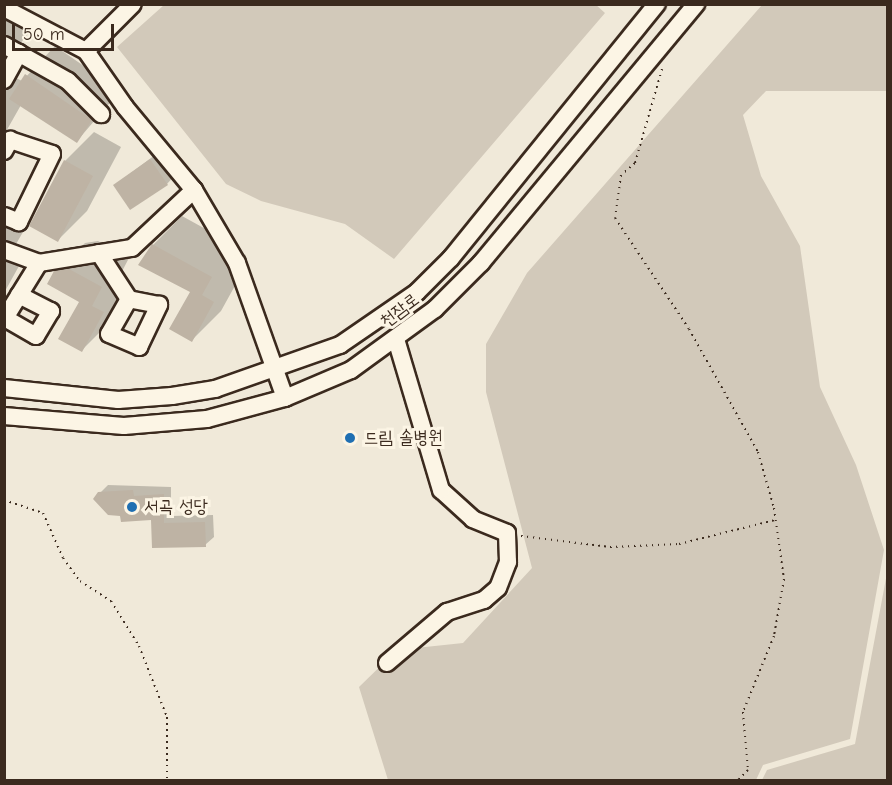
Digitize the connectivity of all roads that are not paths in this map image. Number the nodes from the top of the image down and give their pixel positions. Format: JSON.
{"nodes":[{"id":1,"x":133,"y":4,"type":"edge"},
{"id":2,"x":657,"y":4,"type":"edge"},
{"id":3,"x":696,"y":4,"type":"edge"},
{"id":4,"x":4,"y":8,"type":"edge"},
{"id":5,"x":12,"y":49,"type":"edge"},
{"id":6,"x":86,"y":51,"type":"junction"},
{"id":7,"x":4,"y":80,"type":"edge"},
{"id":8,"x":101,"y":114,"type":"dead end"},
{"id":9,"x":4,"y":152,"type":"edge"},
{"id":10,"x":194,"y":190,"type":"junction"},
{"id":11,"x":4,"y":216,"type":"edge"},
{"id":12,"x":4,"y":250,"type":"edge"},
{"id":13,"x":99,"y":253,"type":"junction"},
{"id":14,"x":39,"y":262,"type":"junction"},
{"id":15,"x":19,"y":295,"type":"dead end"},
{"id":16,"x":129,"y":299,"type":"dead end"},
{"id":17,"x":396,"y":339,"type":"junction"},
{"id":18,"x":277,"y":369,"type":"junction"},
{"id":19,"x":4,"y":388,"type":"edge"},
{"id":20,"x":285,"y":398,"type":"junction"},
{"id":21,"x":4,"y":416,"type":"edge"},
{"id":22,"x":387,"y":663,"type":"dead end"}],
"edges":[{"from":1,"to":6,"type":"street"},
{"from":2,"to":18,"type":"street","name":"천잠로"},
{"from":3,"to":17,"type":"street","name":"천잠로"},
{"from":4,"to":6,"type":"street"},
{"from":5,"to":7,"type":"street"},
{"from":5,"to":8,"type":"street"},
{"from":6,"to":10,"type":"street"},
{"from":9,"to":11,"type":"street"},
{"from":10,"to":13,"type":"street"},
{"from":10,"to":18,"type":"street"},
{"from":12,"to":14,"type":"street"},
{"from":13,"to":14,"type":"street"},
{"from":13,"to":16,"type":"street"},
{"from":14,"to":15,"type":"street"},
{"from":17,"to":20,"type":"street","name":"천잠로"},
{"from":17,"to":22,"type":"street"},
{"from":18,"to":19,"type":"street","name":"천잠로"},
{"from":18,"to":20,"type":"street"},
{"from":20,"to":21,"type":"street","name":"천잠로"}]}
